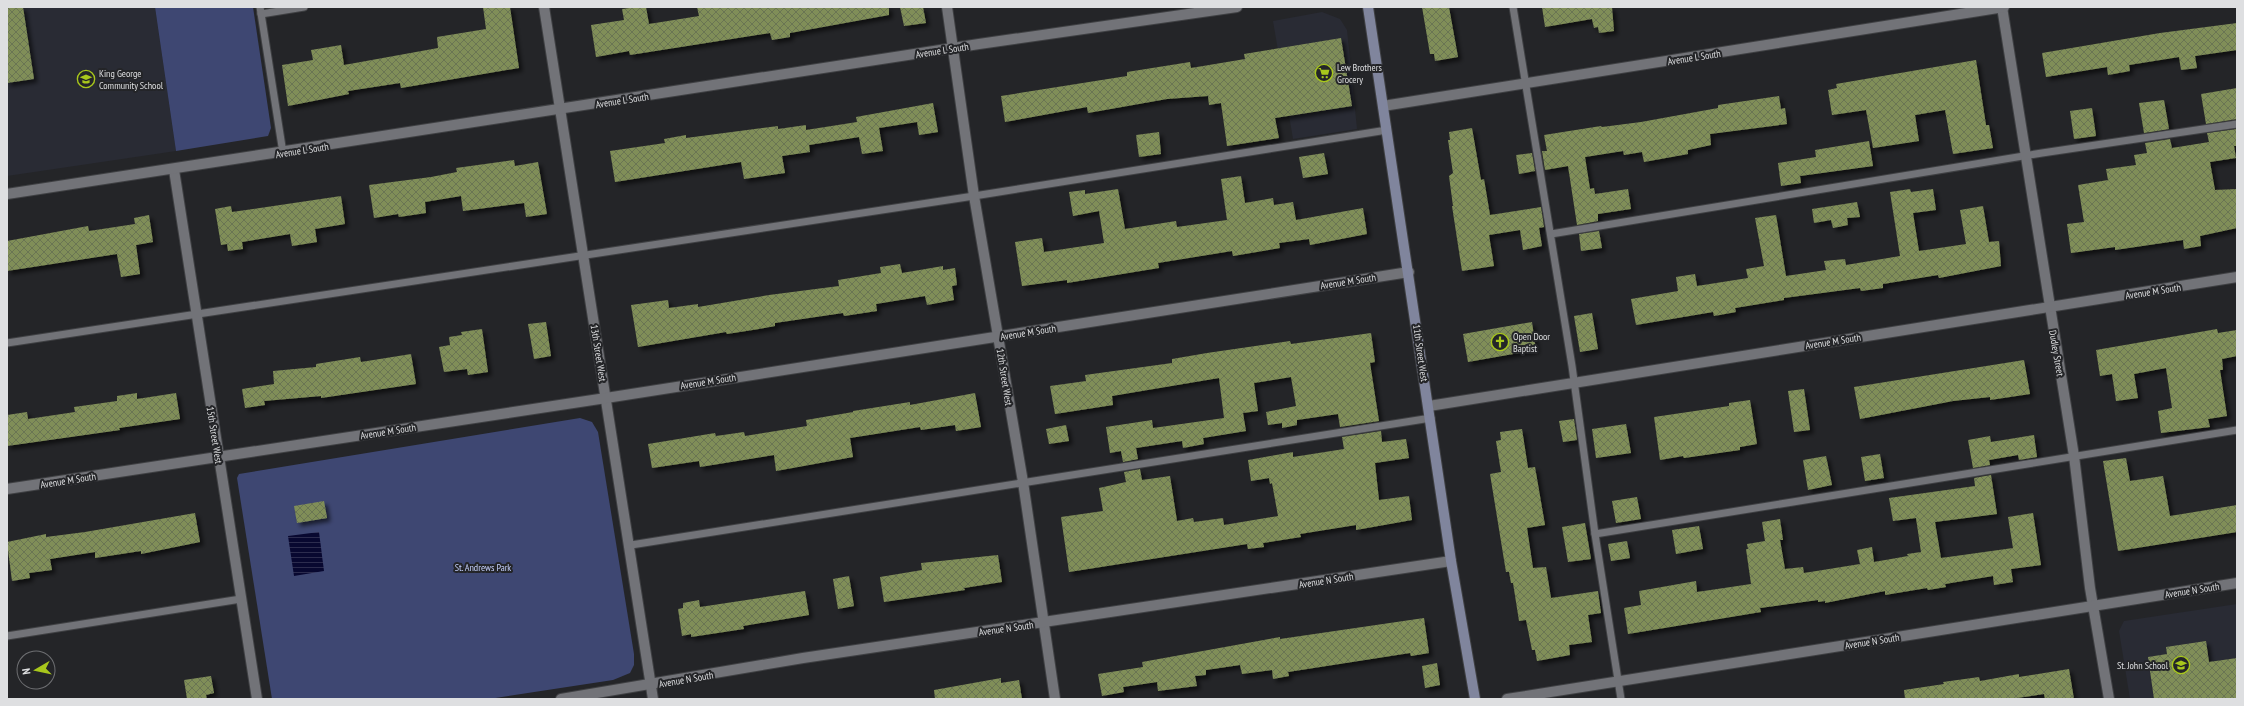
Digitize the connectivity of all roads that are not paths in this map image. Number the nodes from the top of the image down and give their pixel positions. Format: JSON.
{"nodes":[{"id":1,"x":304,"y":7,"type":"edge"},
{"id":2,"x":544,"y":7,"type":"edge"},
{"id":3,"x":947,"y":7,"type":"edge"},
{"id":4,"x":1237,"y":7,"type":"edge"},
{"id":5,"x":1368,"y":7,"type":"edge"},
{"id":6,"x":1513,"y":7,"type":"edge"},
{"id":7,"x":2003,"y":7,"type":"edge"},
{"id":8,"x":261,"y":10,"type":"edge"},
{"id":9,"x":953,"y":48,"type":"junction"},
{"id":10,"x":1525,"y":84,"type":"junction"},
{"id":11,"x":1384,"y":106,"type":"junction"},
{"id":12,"x":561,"y":109,"type":"junction"},
{"id":13,"x":2237,"y":124,"type":"edge"},
{"id":14,"x":1388,"y":130,"type":"junction"},
{"id":15,"x":284,"y":153,"type":"junction"},
{"id":16,"x":2026,"y":156,"type":"junction"},
{"id":17,"x":174,"y":170,"type":"junction"},
{"id":18,"x":7,"y":194,"type":"edge"},
{"id":19,"x":974,"y":196,"type":"junction"},
{"id":20,"x":1551,"y":234,"type":"junction"},
{"id":21,"x":584,"y":254,"type":"junction"},
{"id":22,"x":1409,"y":272,"type":"junction"},
{"id":23,"x":2237,"y":278,"type":"edge"},
{"id":24,"x":2049,"y":307,"type":"junction"},
{"id":25,"x":196,"y":313,"type":"junction"},
{"id":26,"x":999,"y":337,"type":"junction"},
{"id":27,"x":7,"y":343,"type":"edge"},
{"id":28,"x":1575,"y":382,"type":"junction"},
{"id":29,"x":606,"y":398,"type":"junction"},
{"id":30,"x":1429,"y":406,"type":"junction"},
{"id":31,"x":1431,"y":418,"type":"junction"},
{"id":32,"x":2237,"y":430,"type":"edge"},
{"id":33,"x":2074,"y":456,"type":"junction"},
{"id":34,"x":218,"y":457,"type":"junction"},
{"id":35,"x":1023,"y":482,"type":"junction"},
{"id":36,"x":7,"y":489,"type":"edge"},
{"id":37,"x":1595,"y":534,"type":"junction"},
{"id":38,"x":631,"y":545,"type":"junction"},
{"id":39,"x":1452,"y":561,"type":"junction"},
{"id":40,"x":2237,"y":583,"type":"edge"},
{"id":41,"x":241,"y":599,"type":"junction"},
{"id":42,"x":2093,"y":606,"type":"junction"},
{"id":43,"x":1044,"y":623,"type":"junction"},
{"id":44,"x":7,"y":636,"type":"edge"},
{"id":45,"x":1618,"y":682,"type":"junction"},
{"id":46,"x":651,"y":685,"type":"junction"},
{"id":47,"x":257,"y":699,"type":"edge"},
{"id":48,"x":561,"y":699,"type":"edge"},
{"id":49,"x":653,"y":699,"type":"edge"},
{"id":50,"x":1056,"y":699,"type":"edge"},
{"id":51,"x":1475,"y":699,"type":"edge"},
{"id":52,"x":1507,"y":699,"type":"edge"},
{"id":53,"x":1621,"y":699,"type":"edge"},
{"id":54,"x":2109,"y":699,"type":"edge"}],
"edges":[{"from":1,"to":8,"type":"lane"},
{"from":2,"to":12,"type":"street","name":"13th Street West"},
{"from":3,"to":9,"type":"street","name":"12th Street West"},
{"from":4,"to":9,"type":"street","name":"Avenue L South"},
{"from":5,"to":11,"type":"street","name":"11th Street West"},
{"from":6,"to":10,"type":"lane"},
{"from":7,"to":10,"type":"street","name":"Avenue L South"},
{"from":7,"to":16,"type":"street","name":"Dudley Street"},
{"from":8,"to":15,"type":"lane"},
{"from":9,"to":12,"type":"street","name":"Avenue L South"},
{"from":9,"to":19,"type":"street","name":"12th Street West"},
{"from":10,"to":11,"type":"street","name":"Avenue L South"},
{"from":10,"to":20,"type":"lane"},
{"from":11,"to":14,"type":"street","name":"11th Street West"},
{"from":12,"to":15,"type":"street","name":"Avenue L South"},
{"from":12,"to":21,"type":"street","name":"13th Street West"},
{"from":13,"to":16,"type":"lane"},
{"from":14,"to":19,"type":"lane"},
{"from":14,"to":22,"type":"street","name":"11th Street West"},
{"from":15,"to":17,"type":"street","name":"Avenue L South"},
{"from":16,"to":20,"type":"lane"},
{"from":16,"to":24,"type":"street","name":"Dudley Street"},
{"from":17,"to":18,"type":"street","name":"Avenue L South"},
{"from":17,"to":25,"type":"street","name":"15th Street West"},
{"from":19,"to":21,"type":"lane"},
{"from":19,"to":26,"type":"street","name":"12th Street West"},
{"from":20,"to":28,"type":"lane"},
{"from":21,"to":25,"type":"lane"},
{"from":21,"to":29,"type":"street","name":"13th Street West"},
{"from":22,"to":26,"type":"street","name":"Avenue M South"},
{"from":22,"to":30,"type":"street","name":"11th Street West"},
{"from":23,"to":24,"type":"street","name":"Avenue M South"},
{"from":24,"to":28,"type":"street","name":"Avenue M South"},
{"from":24,"to":33,"type":"street","name":"Dudley Street"},
{"from":25,"to":27,"type":"lane"},
{"from":25,"to":34,"type":"street","name":"15th Street West"},
{"from":26,"to":29,"type":"street","name":"Avenue M South"},
{"from":26,"to":35,"type":"street","name":"12th Street West"},
{"from":28,"to":30,"type":"street","name":"Avenue M South"},
{"from":28,"to":37,"type":"lane"},
{"from":29,"to":34,"type":"street","name":"Avenue M South"},
{"from":29,"to":38,"type":"street","name":"13th Street West"},
{"from":30,"to":31,"type":"street","name":"11th Street West"},
{"from":31,"to":35,"type":"lane"},
{"from":31,"to":39,"type":"street","name":"11th Street West"},
{"from":32,"to":33,"type":"lane"},
{"from":33,"to":37,"type":"lane"},
{"from":33,"to":42,"type":"street","name":"Dudley Street"},
{"from":34,"to":36,"type":"street","name":"Avenue M South"},
{"from":34,"to":41,"type":"street","name":"15th Street West"},
{"from":35,"to":38,"type":"lane"},
{"from":35,"to":43,"type":"street","name":"12th Street West"},
{"from":37,"to":45,"type":"lane"},
{"from":38,"to":46,"type":"street","name":"13th Street West"},
{"from":39,"to":43,"type":"street","name":"Avenue N South"},
{"from":39,"to":51,"type":"street","name":"11th Street West"},
{"from":40,"to":42,"type":"street","name":"Avenue N South"},
{"from":41,"to":44,"type":"lane"},
{"from":41,"to":47,"type":"street","name":"15th Street West"},
{"from":42,"to":45,"type":"street","name":"Avenue N South"},
{"from":42,"to":54,"type":"street","name":"Dudley Street"},
{"from":43,"to":46,"type":"street","name":"Avenue N South"},
{"from":43,"to":50,"type":"street","name":"12th Street West"},
{"from":45,"to":52,"type":"street","name":"Avenue N South"},
{"from":45,"to":53,"type":"lane"},
{"from":46,"to":48,"type":"street","name":"Avenue N South"},
{"from":46,"to":49,"type":"street","name":"13th Street West"}]}
